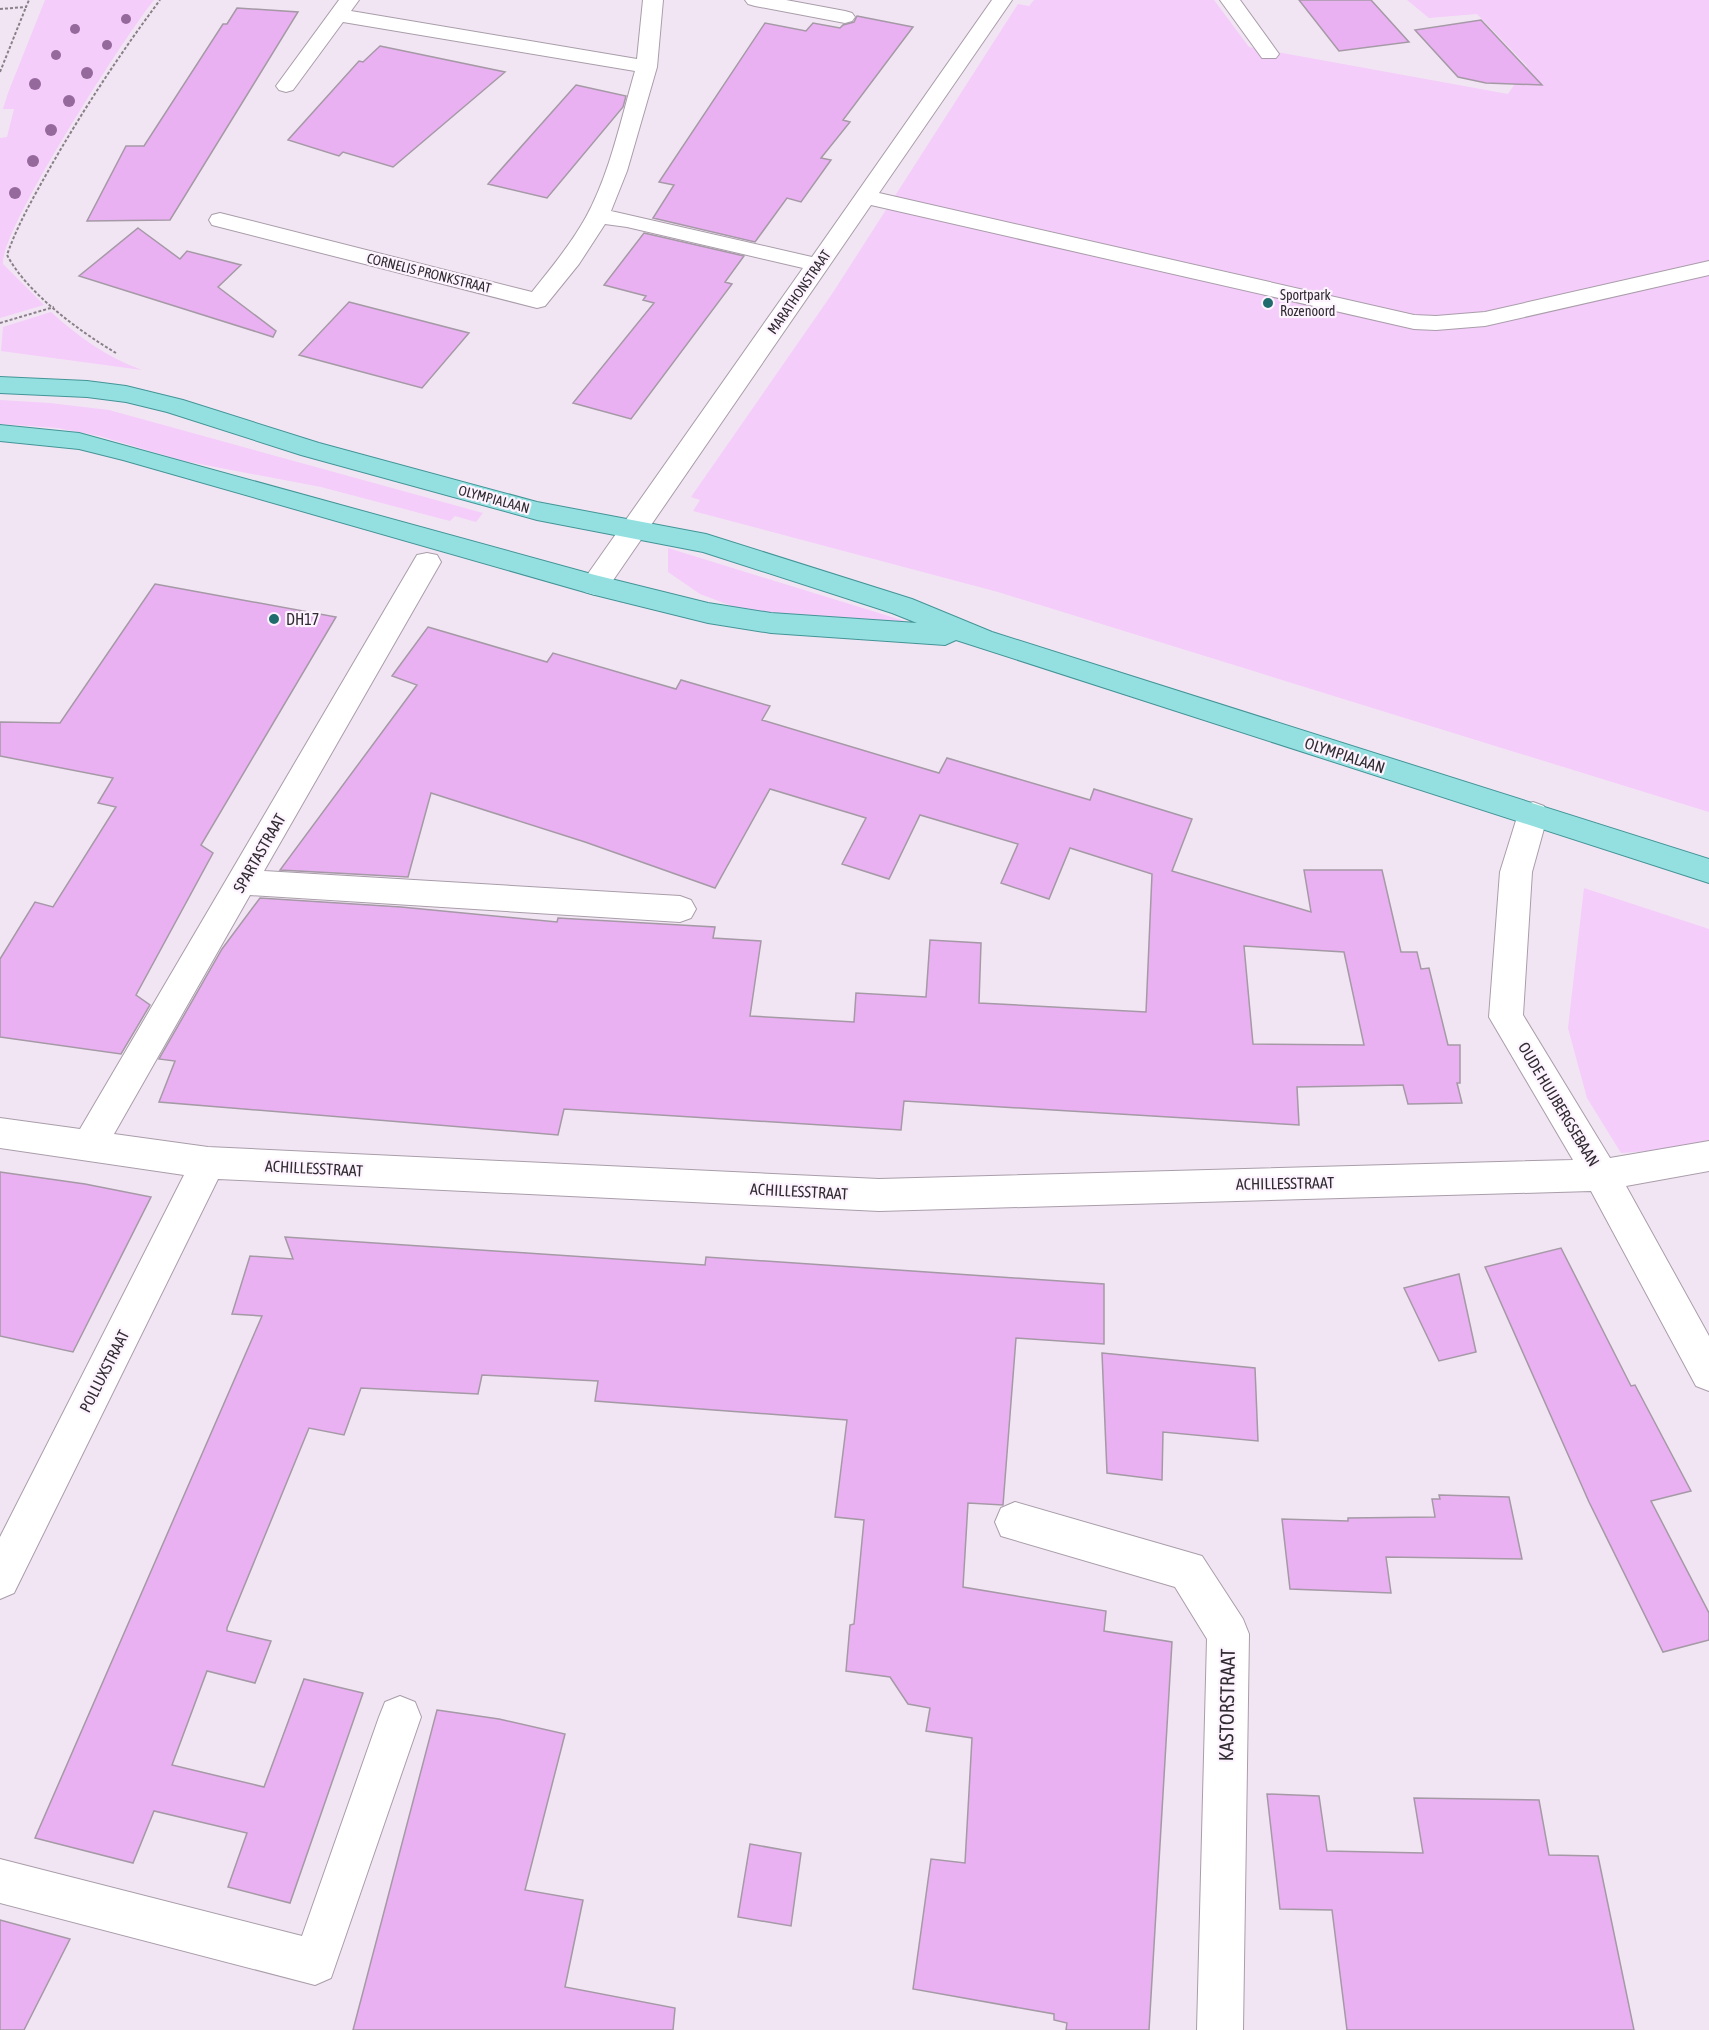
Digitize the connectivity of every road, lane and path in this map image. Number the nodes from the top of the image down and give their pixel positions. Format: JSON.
{"nodes":[{"id":1,"x":29,"y":0,"type":"edge"},
{"id":2,"x":160,"y":0,"type":"edge"},
{"id":3,"x":653,"y":0,"type":"edge"},
{"id":4,"x":755,"y":0,"type":"edge"},
{"id":5,"x":1002,"y":0,"type":"edge"},
{"id":6,"x":1230,"y":0,"type":"edge"},
{"id":7,"x":26,"y":7,"type":"junction"},
{"id":8,"x":344,"y":7,"type":"edge"},
{"id":9,"x":0,"y":9,"type":"edge"},
{"id":10,"x":846,"y":17,"type":"dead end"},
{"id":11,"x":1269,"y":54,"type":"dead end"},
{"id":12,"x":647,"y":67,"type":"junction"},
{"id":13,"x":0,"y":72,"type":"edge"},
{"id":14,"x":286,"y":86,"type":"dead end"},
{"id":15,"x":865,"y":197,"type":"junction"},
{"id":16,"x":598,"y":216,"type":"junction"},
{"id":17,"x":220,"y":220,"type":"dead end"},
{"id":18,"x":818,"y":265,"type":"junction"},
{"id":19,"x":1709,"y":268,"type":"edge"},
{"id":20,"x":54,"y":306,"type":"junction"},
{"id":21,"x":0,"y":323,"type":"edge"},
{"id":22,"x":119,"y":354,"type":"dead end"},
{"id":23,"x":0,"y":385,"type":"edge"},
{"id":24,"x":0,"y":434,"type":"edge"},
{"id":25,"x":634,"y":530,"type":"junction"},
{"id":26,"x":427,"y":561,"type":"dead end"},
{"id":27,"x":595,"y":585,"type":"junction"},
{"id":28,"x":982,"y":639,"type":"junction"},
{"id":29,"x":1533,"y":814,"type":"junction"},
{"id":30,"x":1709,"y":871,"type":"edge"},
{"id":31,"x":242,"y":882,"type":"junction"},
{"id":32,"x":680,"y":909,"type":"dead end"},
{"id":33,"x":0,"y":1133,"type":"edge"},
{"id":34,"x":89,"y":1145,"type":"junction"},
{"id":35,"x":1709,"y":1156,"type":"edge"},
{"id":36,"x":208,"y":1162,"type":"junction"},
{"id":37,"x":1601,"y":1175,"type":"junction"},
{"id":38,"x":1709,"y":1372,"type":"edge"},
{"id":39,"x":1016,"y":1522,"type":"dead end"},
{"id":40,"x":0,"y":1579,"type":"edge"},
{"id":41,"x":400,"y":1717,"type":"dead end"},
{"id":42,"x":0,"y":1881,"type":"edge"},
{"id":43,"x":1220,"y":2030,"type":"edge"}],
"edges":[{"from":1,"to":7,"type":"path"},
{"from":2,"to":20,"type":"path"},
{"from":3,"to":12,"type":"street","name":"CORNELIS PRONKSTRAAT"},
{"from":4,"to":10,"type":"street"},
{"from":5,"to":15,"type":"street","name":"MARATHONSTRAAT"},
{"from":6,"to":11,"type":"street"},
{"from":7,"to":9,"type":"path"},
{"from":7,"to":13,"type":"path"},
{"from":8,"to":12,"type":"street"},
{"from":8,"to":14,"type":"street"},
{"from":12,"to":16,"type":"street","name":"CORNELIS PRONKSTRAAT"},
{"from":15,"to":18,"type":"street","name":"MARATHONSTRAAT"},
{"from":15,"to":19,"type":"street"},
{"from":16,"to":17,"type":"street","name":"CORNELIS PRONKSTRAAT"},
{"from":16,"to":18,"type":"street"},
{"from":18,"to":25,"type":"street","name":"MARATHONSTRAAT"},
{"from":20,"to":21,"type":"path"},
{"from":20,"to":22,"type":"path"},
{"from":23,"to":25,"type":"main road","name":"OLYMPIALAAN"},
{"from":24,"to":27,"type":"main road","name":"OLYMPIALAAN"},
{"from":25,"to":27,"type":"street","name":"MARATHONSTRAAT"},
{"from":25,"to":28,"type":"main road","name":"OLYMPIALAAN"},
{"from":26,"to":31,"type":"street","name":"SPARTASTRAAT"},
{"from":27,"to":28,"type":"main road","name":"OLYMPIALAAN"},
{"from":28,"to":29,"type":"main road","name":"OLYMPIALAAN"},
{"from":29,"to":30,"type":"main road","name":"OLYMPIALAAN"},
{"from":29,"to":37,"type":"street","name":"OUDE HUIJBERGSEBAAN"},
{"from":31,"to":32,"type":"street"},
{"from":31,"to":34,"type":"street","name":"SPARTASTRAAT"},
{"from":33,"to":34,"type":"street","name":"ACHILLESSTRAAT"},
{"from":34,"to":36,"type":"street","name":"ACHILLESSTRAAT"},
{"from":35,"to":37,"type":"street","name":"ACHILLESSTRAAT"},
{"from":36,"to":37,"type":"street","name":"ACHILLESSTRAAT"},
{"from":36,"to":40,"type":"street","name":"POLLUXSTRAAT"},
{"from":37,"to":38,"type":"street","name":"OUDE HUIJBERGSEBAAN"},
{"from":39,"to":43,"type":"street","name":"KASTORSTRAAT"},
{"from":41,"to":42,"type":"street"}]}
